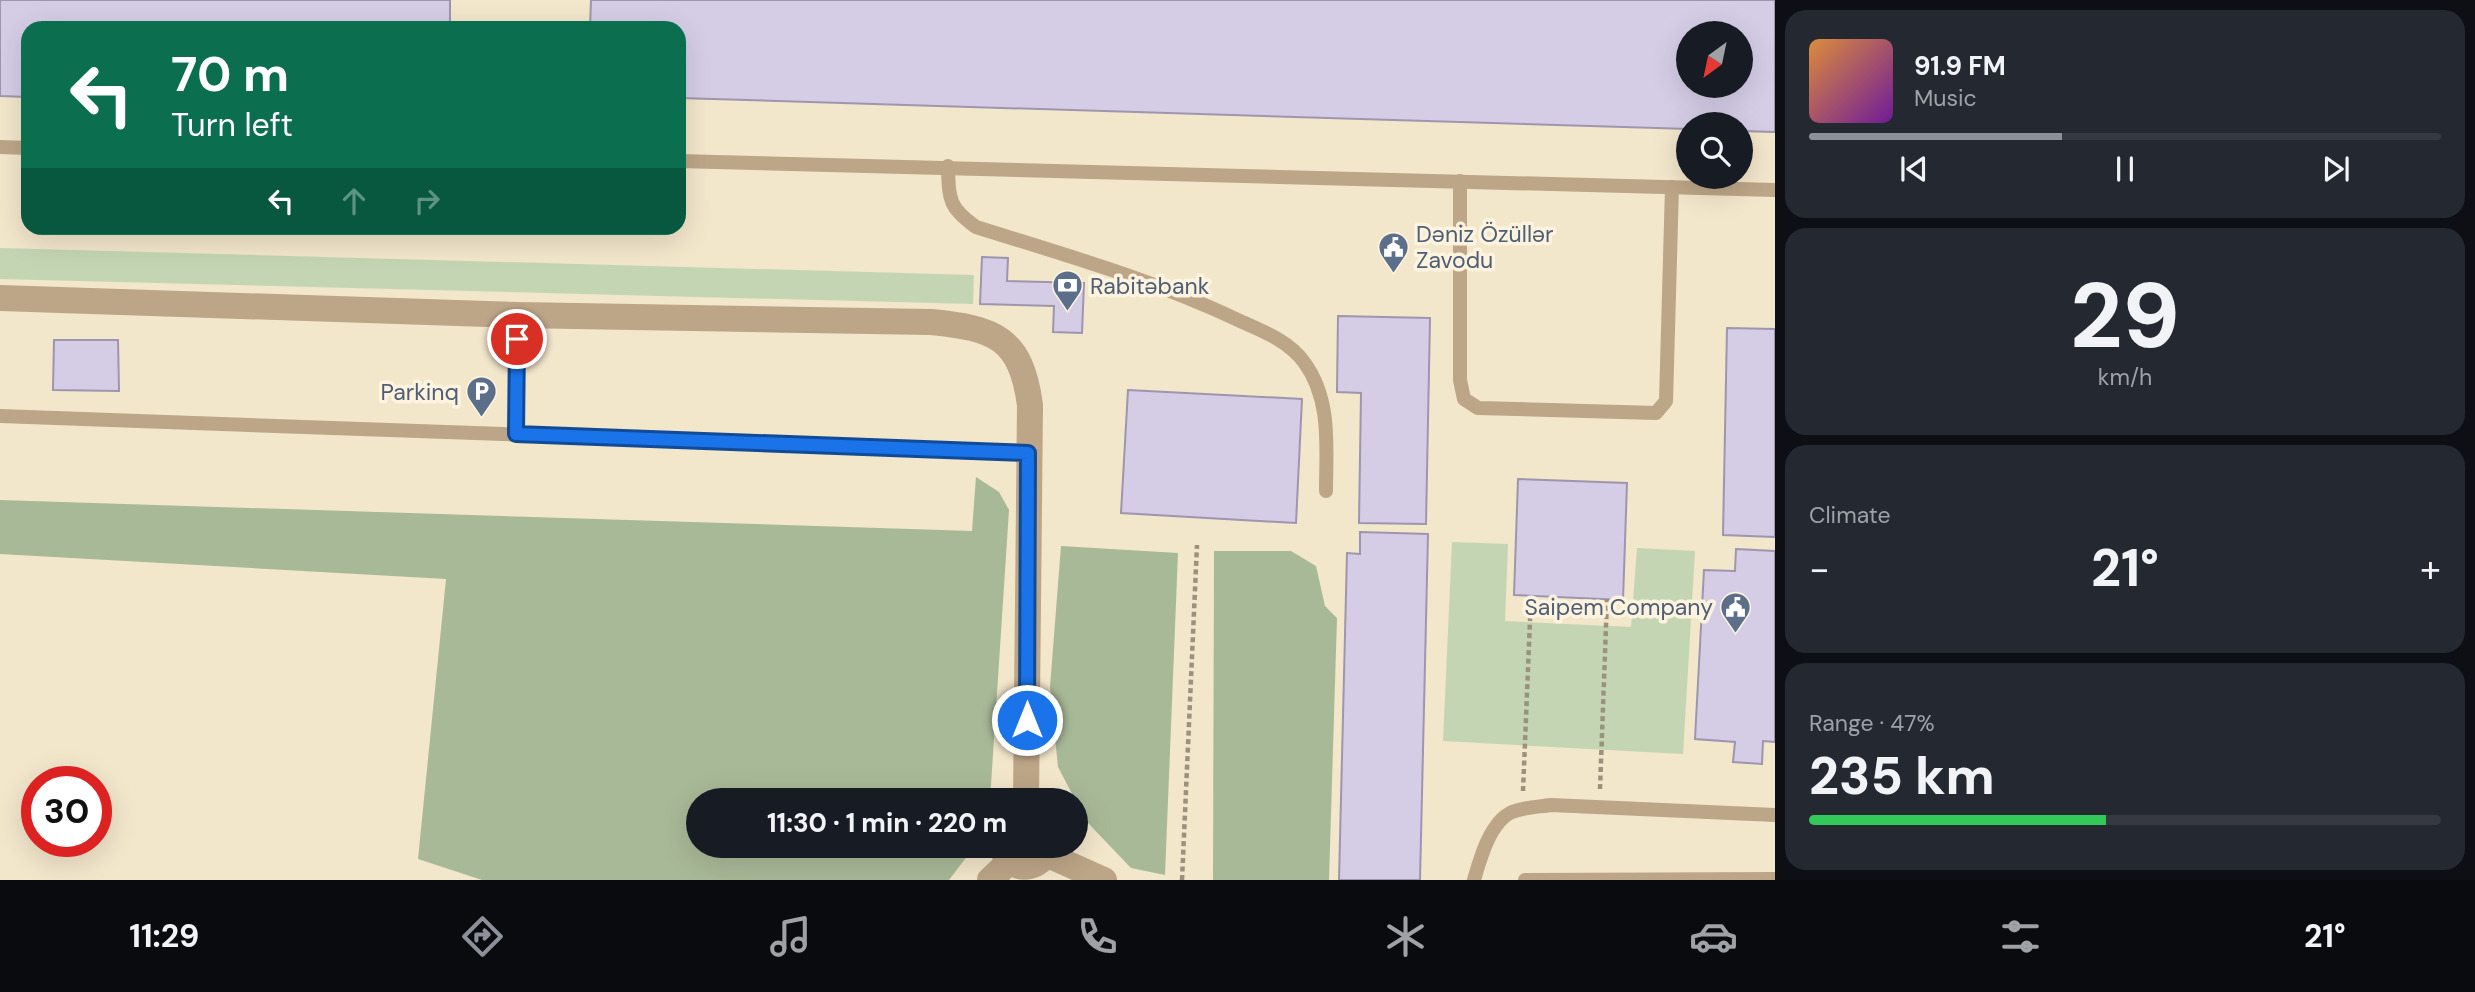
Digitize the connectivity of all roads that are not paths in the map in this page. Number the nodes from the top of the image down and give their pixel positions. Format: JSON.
{"nodes":[{"id":1,"x":0,"y":147,"type":"edge"},
{"id":2,"x":21,"y":148,"type":"edge"},
{"id":3,"x":686,"y":161,"type":"edge"},
{"id":4,"x":948,"y":166,"type":"junction"},
{"id":5,"x":1460,"y":181,"type":"junction"},
{"id":6,"x":1672,"y":187,"type":"junction"},
{"id":7,"x":1775,"y":190,"type":"edge"},
{"id":8,"x":0,"y":298,"type":"edge"},
{"id":9,"x":517,"y":315,"type":"junction"},
{"id":10,"x":0,"y":416,"type":"edge"},
{"id":11,"x":516,"y":434,"type":"junction"},
{"id":12,"x":1028,"y":453,"type":"junction"},
{"id":13,"x":1326,"y":491,"type":"dead end"},
{"id":14,"x":1026,"y":788,"type":"edge"},
{"id":15,"x":1775,"y":815,"type":"edge"},
{"id":16,"x":1044,"y":858,"type":"edge"},
{"id":17,"x":1064,"y":858,"type":"edge"},
{"id":18,"x":1000,"y":863,"type":"edge"},
{"id":19,"x":1775,"y":879,"type":"edge"},
{"id":20,"x":1104,"y":880,"type":"edge"},
{"id":21,"x":1474,"y":880,"type":"edge"},
{"id":22,"x":1525,"y":880,"type":"edge"}],
"edges":[{"from":1,"to":2,"type":"lane"},
{"from":3,"to":4,"type":"lane"},
{"from":4,"to":5,"type":"lane"},
{"from":4,"to":13,"type":"lane"},
{"from":5,"to":6,"type":"lane"},
{"from":5,"to":6,"type":"lane"},
{"from":6,"to":7,"type":"lane"},
{"from":8,"to":9,"type":"street"},
{"from":9,"to":11,"type":"lane"},
{"from":9,"to":12,"type":"street"},
{"from":10,"to":11,"type":"lane"},
{"from":11,"to":12,"type":"lane"},
{"from":12,"to":14,"type":"street"},
{"from":15,"to":21,"type":"lane"},
{"from":16,"to":18,"type":"street"},
{"from":17,"to":20,"type":"street"},
{"from":19,"to":22,"type":"lane"}]}
